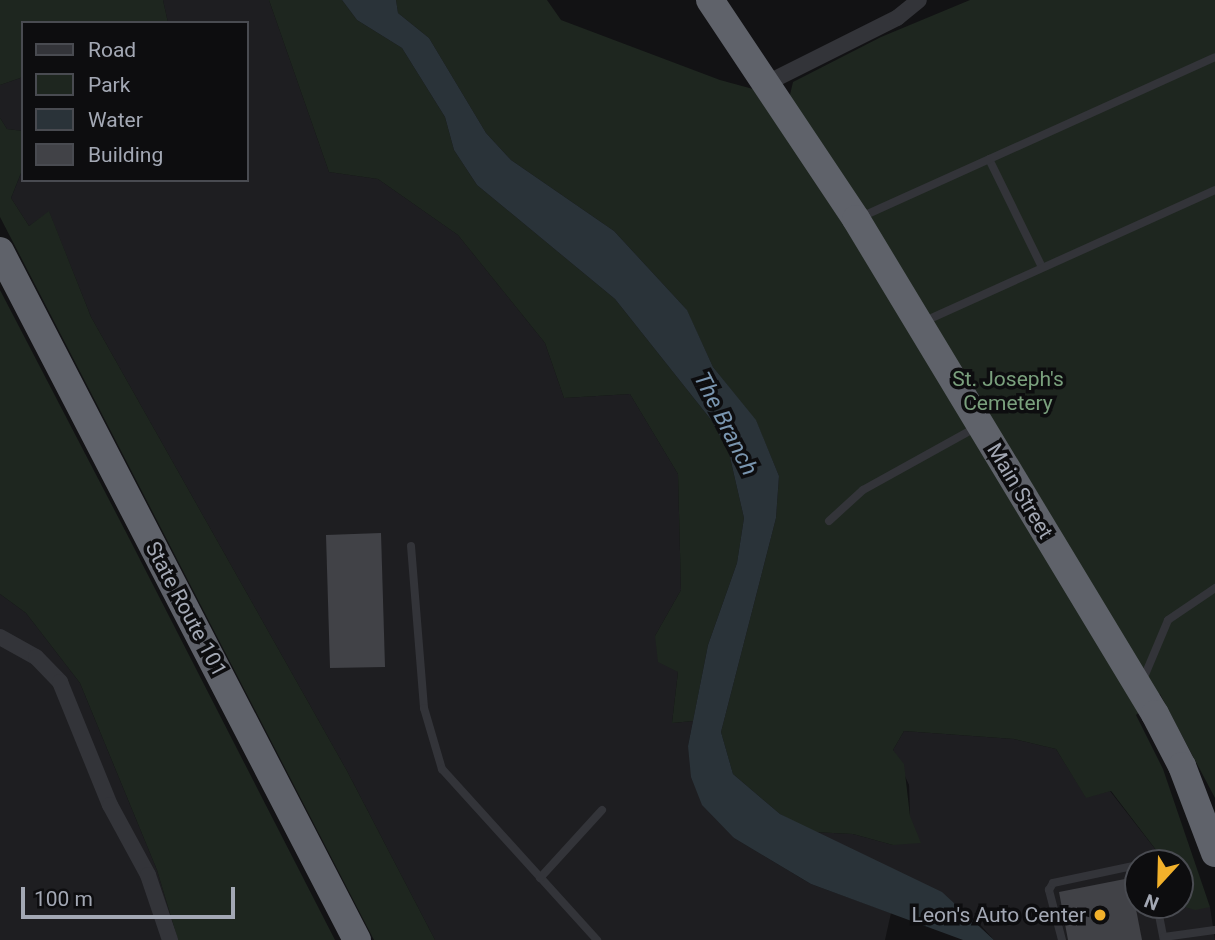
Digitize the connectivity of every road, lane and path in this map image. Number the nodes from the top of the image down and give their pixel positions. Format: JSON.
{"nodes":[{"id":1,"x":710,"y":0,"type":"edge"},
{"id":2,"x":919,"y":0,"type":"edge"},
{"id":3,"x":1215,"y":57,"type":"edge"},
{"id":4,"x":765,"y":84,"type":"junction"},
{"id":5,"x":989,"y":159,"type":"junction"},
{"id":6,"x":1215,"y":190,"type":"edge"},
{"id":7,"x":856,"y":219,"type":"junction"},
{"id":8,"x":0,"y":251,"type":"edge"},
{"id":9,"x":1042,"y":267,"type":"junction"},
{"id":10,"x":6,"y":268,"type":"edge"},
{"id":11,"x":919,"y":324,"type":"junction"},
{"id":12,"x":980,"y":425,"type":"junction"},
{"id":13,"x":829,"y":521,"type":"dead end"},
{"id":14,"x":411,"y":546,"type":"dead end"},
{"id":15,"x":1215,"y":588,"type":"edge"},
{"id":16,"x":0,"y":636,"type":"edge"},
{"id":17,"x":1139,"y":688,"type":"junction"},
{"id":18,"x":602,"y":810,"type":"dead end"},
{"id":19,"x":1214,"y":843,"type":"edge"},
{"id":20,"x":1124,"y":868,"type":"edge"},
{"id":21,"x":540,"y":878,"type":"junction"},
{"id":22,"x":1160,"y":919,"type":"edge"},
{"id":23,"x":1215,"y":930,"type":"edge"},
{"id":24,"x":1164,"y":938,"type":"edge"},
{"id":25,"x":170,"y":940,"type":"edge"},
{"id":26,"x":357,"y":940,"type":"edge"},
{"id":27,"x":597,"y":940,"type":"edge"},
{"id":28,"x":1062,"y":940,"type":"edge"}],
"edges":[{"from":1,"to":4,"type":"highway","name":"Main Street"},
{"from":2,"to":4,"type":"street"},
{"from":3,"to":5,"type":"lane"},
{"from":4,"to":7,"type":"highway","name":"Main Street"},
{"from":5,"to":7,"type":"lane"},
{"from":5,"to":9,"type":"lane"},
{"from":6,"to":9,"type":"lane"},
{"from":7,"to":11,"type":"highway","name":"Main Street"},
{"from":8,"to":10,"type":"highway","name":"State Route 101"},
{"from":9,"to":11,"type":"lane"},
{"from":10,"to":26,"type":"highway","name":"State Route 101"},
{"from":11,"to":12,"type":"highway","name":"Main Street"},
{"from":12,"to":13,"type":"lane"},
{"from":12,"to":17,"type":"highway","name":"Main Street"},
{"from":14,"to":21,"type":"lane"},
{"from":15,"to":17,"type":"lane"},
{"from":16,"to":25,"type":"street"},
{"from":17,"to":19,"type":"highway","name":"Main Street"},
{"from":18,"to":21,"type":"lane"},
{"from":20,"to":28,"type":"lane"},
{"from":21,"to":27,"type":"lane"},
{"from":22,"to":24,"type":"lane"},
{"from":23,"to":24,"type":"lane"}]}
